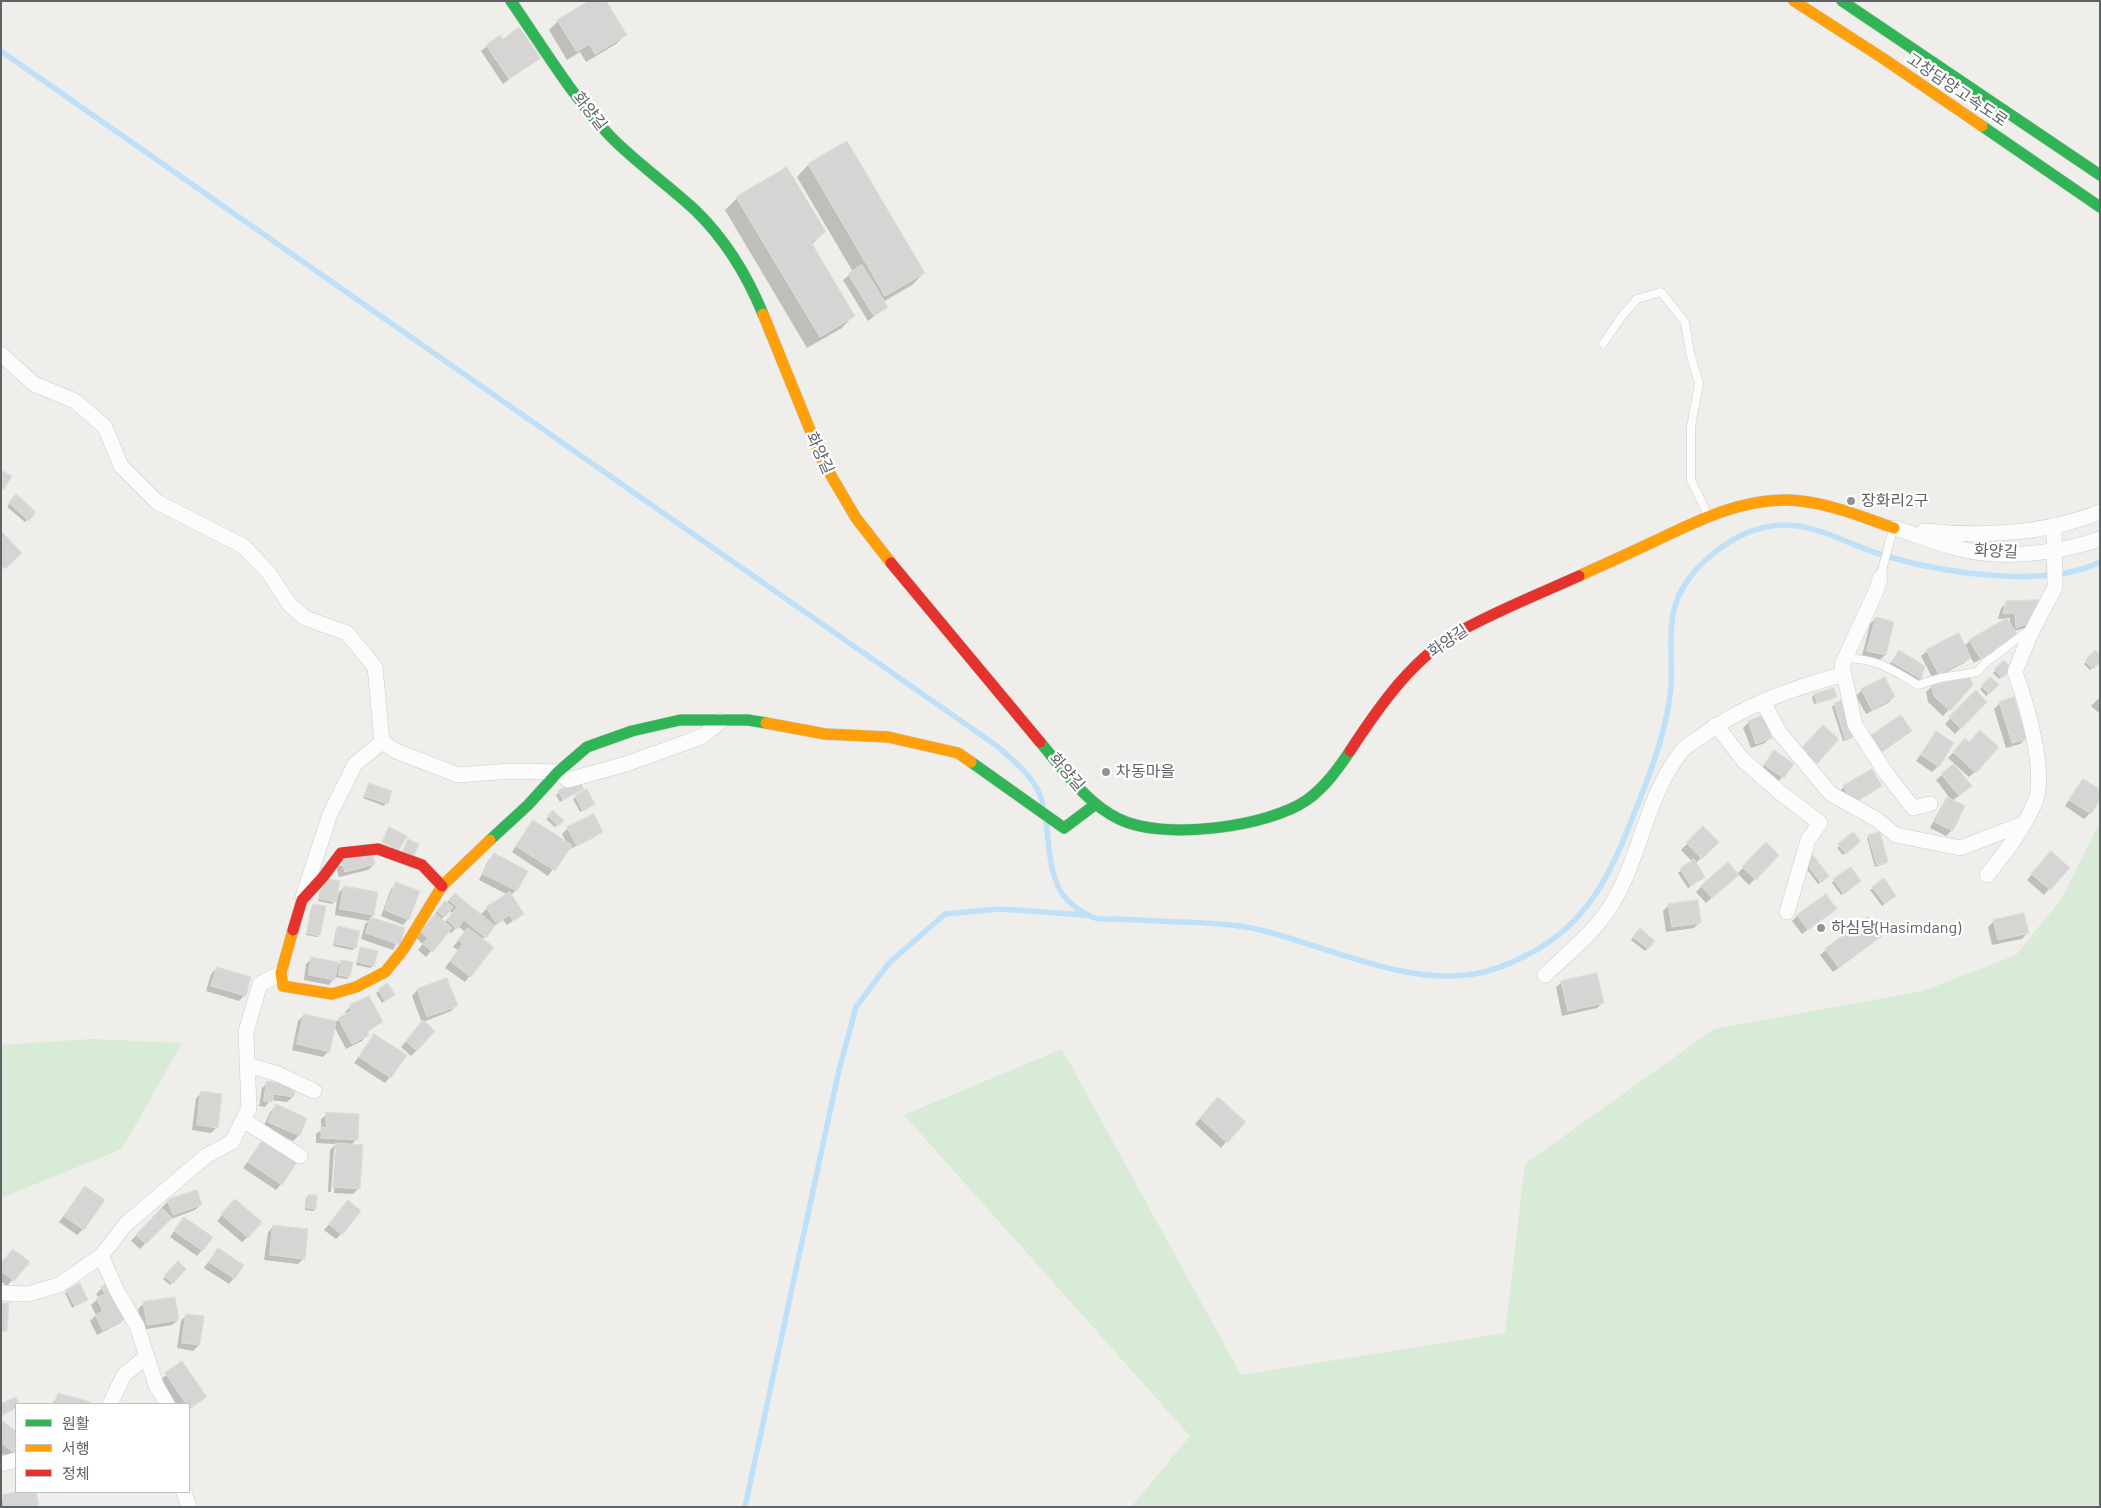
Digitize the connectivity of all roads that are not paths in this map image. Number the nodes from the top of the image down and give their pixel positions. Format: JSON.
{"nodes":[{"id":1,"x":511,"y":1,"type":"edge"},
{"id":2,"x":1794,"y":1,"type":"edge"},
{"id":3,"x":1842,"y":1,"type":"edge"},
{"id":4,"x":2100,"y":175,"type":"edge"},
{"id":5,"x":2100,"y":207,"type":"edge"},
{"id":6,"x":1603,"y":344,"type":"dead end"},
{"id":7,"x":1,"y":354,"type":"edge"},
{"id":8,"x":2100,"y":512,"type":"edge"},
{"id":9,"x":1709,"y":517,"type":"junction"},
{"id":10,"x":2054,"y":525,"type":"junction"},
{"id":11,"x":1894,"y":528,"type":"junction"},
{"id":12,"x":2100,"y":539,"type":"edge"},
{"id":13,"x":2055,"y":555,"type":"junction"},
{"id":14,"x":1880,"y":578,"type":"joint"},
{"id":15,"x":2034,"y":626,"type":"junction"},
{"id":16,"x":1845,"y":658,"type":"junction"},
{"id":17,"x":1844,"y":674,"type":"junction"},
{"id":18,"x":1763,"y":702,"type":"junction"},
{"id":19,"x":721,"y":721,"type":"junction"},
{"id":20,"x":1716,"y":725,"type":"junction"},
{"id":21,"x":382,"y":742,"type":"junction"},
{"id":22,"x":558,"y":772,"type":"junction"},
{"id":23,"x":1096,"y":804,"type":"junction"},
{"id":24,"x":1930,"y":804,"type":"dead end"},
{"id":25,"x":2023,"y":824,"type":"junction"},
{"id":26,"x":1987,"y":875,"type":"dead end"},
{"id":27,"x":442,"y":886,"type":"junction"},
{"id":28,"x":302,"y":900,"type":"junction"},
{"id":29,"x":1787,"y":912,"type":"dead end"},
{"id":30,"x":281,"y":973,"type":"junction"},
{"id":31,"x":1545,"y":975,"type":"dead end"},
{"id":32,"x":248,"y":1065,"type":"junction"},
{"id":33,"x":314,"y":1091,"type":"dead end"},
{"id":34,"x":243,"y":1120,"type":"junction"},
{"id":35,"x":300,"y":1156,"type":"dead end"},
{"id":36,"x":101,"y":1256,"type":"junction"},
{"id":37,"x":1,"y":1292,"type":"edge"},
{"id":38,"x":146,"y":1357,"type":"junction"},
{"id":39,"x":110,"y":1403,"type":"edge"},
{"id":40,"x":166,"y":1403,"type":"edge"},
{"id":41,"x":15,"y":1460,"type":"edge"},
{"id":42,"x":1,"y":1464,"type":"edge"},
{"id":43,"x":184,"y":1493,"type":"edge"},
{"id":44,"x":189,"y":1507,"type":"edge"}],
"edges":[{"from":1,"to":23,"type":"main road","name":"화양길"},
{"from":2,"to":5,"type":"main road","name":"고창담양고속도로"},
{"from":3,"to":4,"type":"main road","name":"고창담양고속도로"},
{"from":6,"to":9,"type":"lane"},
{"from":7,"to":21,"type":"street"},
{"from":8,"to":10,"type":"street","name":"화양길"},
{"from":9,"to":11,"type":"main road","name":"화양길"},
{"from":9,"to":23,"type":"main road","name":"화양길"},
{"from":10,"to":11,"type":"street","name":"화양길"},
{"from":10,"to":13,"type":"street"},
{"from":11,"to":13,"type":"street","name":"화양길"},
{"from":11,"to":14,"type":"lane"},
{"from":12,"to":13,"type":"street","name":"화양길"},
{"from":13,"to":15,"type":"street"},
{"from":14,"to":16,"type":"street"},
{"from":15,"to":16,"type":"lane"},
{"from":15,"to":25,"type":"street"},
{"from":16,"to":17,"type":"street"},
{"from":17,"to":18,"type":"street"},
{"from":17,"to":24,"type":"street"},
{"from":18,"to":20,"type":"street"},
{"from":18,"to":25,"type":"street"},
{"from":19,"to":22,"type":"main road"},
{"from":19,"to":22,"type":"street"},
{"from":19,"to":23,"type":"main road"},
{"from":20,"to":29,"type":"street"},
{"from":20,"to":31,"type":"street"},
{"from":21,"to":22,"type":"street"},
{"from":21,"to":28,"type":"street"},
{"from":22,"to":27,"type":"main road"},
{"from":25,"to":26,"type":"street"},
{"from":27,"to":28,"type":"main road"},
{"from":27,"to":30,"type":"main road"},
{"from":28,"to":30,"type":"main road"},
{"from":30,"to":32,"type":"street"},
{"from":32,"to":33,"type":"street"},
{"from":32,"to":34,"type":"street"},
{"from":34,"to":35,"type":"street"},
{"from":34,"to":36,"type":"street"},
{"from":36,"to":37,"type":"street"},
{"from":36,"to":38,"type":"street"},
{"from":38,"to":39,"type":"street"},
{"from":38,"to":40,"type":"street"},
{"from":41,"to":42,"type":"street"},
{"from":43,"to":44,"type":"street"}]}
